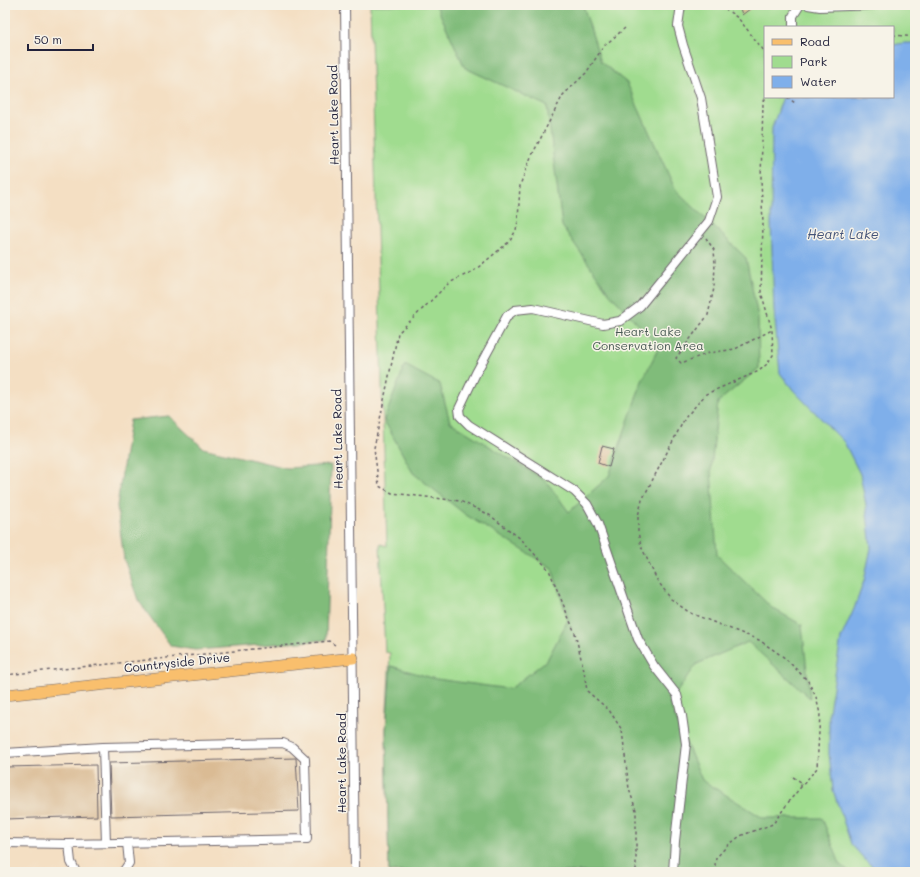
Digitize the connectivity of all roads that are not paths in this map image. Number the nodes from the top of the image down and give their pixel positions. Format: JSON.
{"nodes":[{"id":1,"x":345,"y":5,"type":"edge"},
{"id":2,"x":681,"y":5,"type":"edge"},
{"id":3,"x":800,"y":5,"type":"edge"},
{"id":4,"x":808,"y":5,"type":"edge"},
{"id":5,"x":876,"y":5,"type":"edge"},
{"id":6,"x":793,"y":26,"type":"edge"},
{"id":7,"x":353,"y":658,"type":"junction"},
{"id":8,"x":5,"y":695,"type":"edge"},
{"id":9,"x":103,"y":747,"type":"junction"},
{"id":10,"x":5,"y":753,"type":"edge"},
{"id":11,"x":106,"y":843,"type":"junction"},
{"id":12,"x":127,"y":843,"type":"junction"},
{"id":13,"x":5,"y":844,"type":"edge"},
{"id":14,"x":69,"y":844,"type":"junction"},
{"id":15,"x":76,"y":872,"type":"edge"},
{"id":16,"x":123,"y":872,"type":"edge"},
{"id":17,"x":354,"y":872,"type":"edge"},
{"id":18,"x":673,"y":872,"type":"edge"}],
"edges":[{"from":1,"to":7,"type":"street","name":"Heart Lake Road"},
{"from":2,"to":18,"type":"street"},
{"from":3,"to":6,"type":"street"},
{"from":4,"to":5,"type":"street"},
{"from":7,"to":8,"type":"main road","name":"Countryside Drive"},
{"from":7,"to":17,"type":"street","name":"Heart Lake Road"},
{"from":9,"to":10,"type":"street"},
{"from":9,"to":11,"type":"street"},
{"from":9,"to":12,"type":"street"},
{"from":11,"to":12,"type":"street"},
{"from":11,"to":14,"type":"street"},
{"from":12,"to":16,"type":"street"},
{"from":13,"to":14,"type":"street"},
{"from":14,"to":15,"type":"street"}]}
